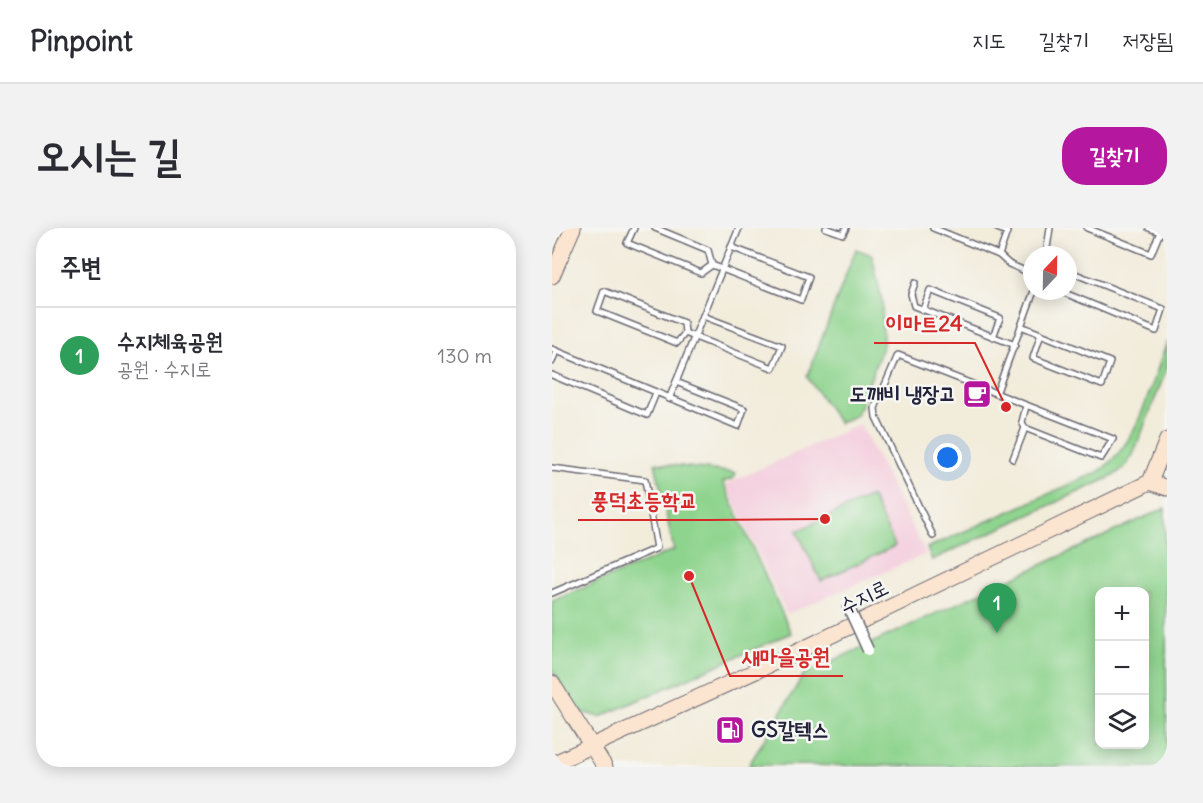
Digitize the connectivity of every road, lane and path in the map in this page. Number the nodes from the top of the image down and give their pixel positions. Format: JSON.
{"nodes":[{"id":1,"x":573,"y":228,"type":"edge"},
{"id":2,"x":634,"y":228,"type":"edge"},
{"id":3,"x":655,"y":228,"type":"edge"},
{"id":4,"x":739,"y":228,"type":"edge"},
{"id":5,"x":826,"y":228,"type":"edge"},
{"id":6,"x":846,"y":228,"type":"edge"},
{"id":7,"x":933,"y":228,"type":"edge"},
{"id":8,"x":997,"y":228,"type":"edge"},
{"id":9,"x":1050,"y":228,"type":"edge"},
{"id":10,"x":1087,"y":228,"type":"edge"},
{"id":11,"x":1149,"y":228,"type":"edge"},
{"id":12,"x":1047,"y":246,"type":"edge"},
{"id":13,"x":732,"y":247,"type":"junction"},
{"id":14,"x":999,"y":255,"type":"junction"},
{"id":15,"x":712,"y":265,"type":"junction"},
{"id":16,"x":722,"y":270,"type":"junction"},
{"id":17,"x":1023,"y":270,"type":"edge"},
{"id":18,"x":1077,"y":275,"type":"edge"},
{"id":19,"x":552,"y":276,"type":"edge"},
{"id":20,"x":915,"y":283,"type":"dead end"},
{"id":21,"x":1077,"y":298,"type":"edge"},
{"id":22,"x":1031,"y":300,"type":"edge"},
{"id":23,"x":922,"y":310,"type":"junction"},
{"id":24,"x":703,"y":316,"type":"junction"},
{"id":25,"x":1021,"y":326,"type":"junction"},
{"id":26,"x":685,"y":333,"type":"junction"},
{"id":27,"x":1041,"y":334,"type":"junction"},
{"id":28,"x":694,"y":336,"type":"junction"},
{"id":29,"x":993,"y":337,"type":"junction"},
{"id":30,"x":1015,"y":345,"type":"junction"},
{"id":31,"x":554,"y":350,"type":"edge"},
{"id":32,"x":552,"y":362,"type":"edge"},
{"id":33,"x":552,"y":375,"type":"edge"},
{"id":34,"x":676,"y":382,"type":"junction"},
{"id":35,"x":656,"y":393,"type":"junction"},
{"id":36,"x":996,"y":394,"type":"junction"},
{"id":37,"x":669,"y":399,"type":"junction"},
{"id":38,"x":1026,"y":406,"type":"junction"},
{"id":39,"x":1025,"y":428,"type":"junction"},
{"id":40,"x":1167,"y":440,"type":"edge"},
{"id":41,"x":1013,"y":459,"type":"dead end"},
{"id":42,"x":552,"y":468,"type":"edge"},
{"id":43,"x":1150,"y":482,"type":"junction"},
{"id":44,"x":1167,"y":488,"type":"edge"},
{"id":45,"x":933,"y":536,"type":"dead end"},
{"id":46,"x":552,"y":593,"type":"edge"},
{"id":47,"x":847,"y":604,"type":"dead end"},
{"id":48,"x":868,"y":650,"type":"dead end"},
{"id":49,"x":552,"y":683,"type":"edge"},
{"id":50,"x":591,"y":746,"type":"junction"},
{"id":51,"x":552,"y":764,"type":"edge"},
{"id":52,"x":605,"y":767,"type":"edge"}],
"edges":[{"from":1,"to":19,"type":"main road"},
{"from":2,"to":15,"type":"lane"},
{"from":3,"to":15,"type":"lane"},
{"from":4,"to":13,"type":"lane"},
{"from":5,"to":6,"type":"lane"},
{"from":7,"to":14,"type":"lane"},
{"from":8,"to":14,"type":"lane"},
{"from":9,"to":12,"type":"lane"},
{"from":10,"to":11,"type":"lane"},
{"from":13,"to":16,"type":"lane"},
{"from":13,"to":16,"type":"lane"},
{"from":14,"to":17,"type":"lane"},
{"from":15,"to":16,"type":"lane"},
{"from":16,"to":24,"type":"lane"},
{"from":18,"to":21,"type":"lane"},
{"from":20,"to":23,"type":"lane"},
{"from":22,"to":25,"type":"lane"},
{"from":23,"to":29,"type":"lane"},
{"from":23,"to":29,"type":"lane"},
{"from":24,"to":28,"type":"lane"},
{"from":24,"to":28,"type":"lane"},
{"from":25,"to":27,"type":"lane"},
{"from":25,"to":30,"type":"lane"},
{"from":26,"to":26,"type":"lane"},
{"from":26,"to":28,"type":"lane"},
{"from":27,"to":27,"type":"lane"},
{"from":28,"to":34,"type":"lane"},
{"from":29,"to":30,"type":"lane"},
{"from":30,"to":36,"type":"lane"},
{"from":31,"to":32,"type":"lane"},
{"from":31,"to":35,"type":"lane"},
{"from":33,"to":35,"type":"lane"},
{"from":34,"to":37,"type":"lane"},
{"from":34,"to":37,"type":"lane"},
{"from":35,"to":37,"type":"lane"},
{"from":36,"to":38,"type":"lane"},
{"from":36,"to":45,"type":"lane"},
{"from":38,"to":39,"type":"lane"},
{"from":38,"to":39,"type":"lane"},
{"from":39,"to":41,"type":"lane"},
{"from":40,"to":43,"type":"main road"},
{"from":42,"to":46,"type":"lane"},
{"from":43,"to":44,"type":"main road"},
{"from":43,"to":50,"type":"main road","name":"수지로"},
{"from":47,"to":48,"type":"street","bridge":true},
{"from":49,"to":50,"type":"main road"},
{"from":50,"to":51,"type":"main road","name":"수지로"},
{"from":50,"to":52,"type":"main road"}]}
